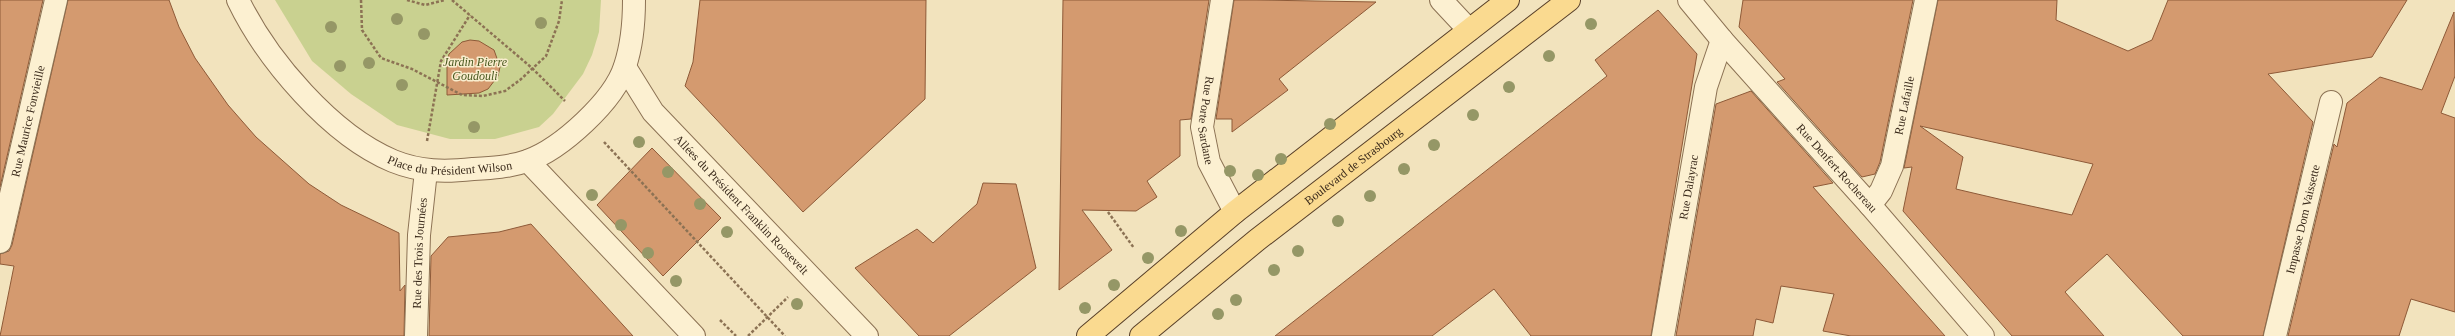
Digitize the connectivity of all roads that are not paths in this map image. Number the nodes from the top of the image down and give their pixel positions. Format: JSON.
{"nodes":[{"id":1,"x":56,"y":0,"type":"edge"},
{"id":2,"x":238,"y":0,"type":"edge"},
{"id":3,"x":634,"y":0,"type":"edge"},
{"id":4,"x":1222,"y":0,"type":"edge"},
{"id":5,"x":1441,"y":0,"type":"edge"},
{"id":6,"x":1508,"y":0,"type":"edge"},
{"id":7,"x":1569,"y":0,"type":"edge"},
{"id":8,"x":1690,"y":0,"type":"edge"},
{"id":9,"x":1926,"y":0,"type":"edge"},
{"id":10,"x":1469,"y":30,"type":"junction"},
{"id":11,"x":1722,"y":40,"type":"junction"},
{"id":12,"x":625,"y":67,"type":"junction"},
{"id":13,"x":2331,"y":102,"type":"dead end"},
{"id":14,"x":528,"y":161,"type":"junction"},
{"id":15,"x":426,"y":171,"type":"junction"},
{"id":16,"x":1870,"y":205,"type":"junction"},
{"id":17,"x":1235,"y":212,"type":"junction"},
{"id":18,"x":0,"y":242,"type":"edge"},
{"id":19,"x":416,"y":336,"type":"edge"},
{"id":20,"x":694,"y":336,"type":"edge"},
{"id":21,"x":867,"y":336,"type":"edge"},
{"id":22,"x":1088,"y":336,"type":"edge"},
{"id":23,"x":1141,"y":336,"type":"edge"},
{"id":24,"x":1663,"y":336,"type":"edge"},
{"id":25,"x":1983,"y":336,"type":"edge"},
{"id":26,"x":2275,"y":336,"type":"edge"}],
"edges":[{"from":1,"to":18,"type":"street","name":"Rue Maurice Fonvieille"},
{"from":2,"to":15,"type":"street","name":"Place du Président Wilson"},
{"from":3,"to":12,"type":"street","name":"Place du Président Wilson"},
{"from":4,"to":17,"type":"street","name":"Rue Porte Sardane"},
{"from":5,"to":10,"type":"street"},
{"from":6,"to":10,"type":"main road"},
{"from":7,"to":23,"type":"main road","name":"Boulevard de Strasbourg"},
{"from":8,"to":11,"type":"street","name":"Rue Denfert-Rochereau"},
{"from":9,"to":16,"type":"street","name":"Rue Lafaille"},
{"from":10,"to":17,"type":"main road"},
{"from":11,"to":16,"type":"street","name":"Rue Denfert-Rochereau"},
{"from":11,"to":24,"type":"street","name":"Rue Dalayrac"},
{"from":12,"to":14,"type":"street","name":"Place du Président Wilson"},
{"from":12,"to":21,"type":"street","name":"Allées du Président Franklin Roosevelt"},
{"from":13,"to":26,"type":"street","name":"Impasse Dom Vaissette"},
{"from":14,"to":15,"type":"street","name":"Place du Président Wilson"},
{"from":14,"to":20,"type":"street"},
{"from":15,"to":19,"type":"street","name":"Rue des Trois Journées"},
{"from":16,"to":25,"type":"street","name":"Rue Denfert-Rochereau"},
{"from":17,"to":22,"type":"main road"}]}
